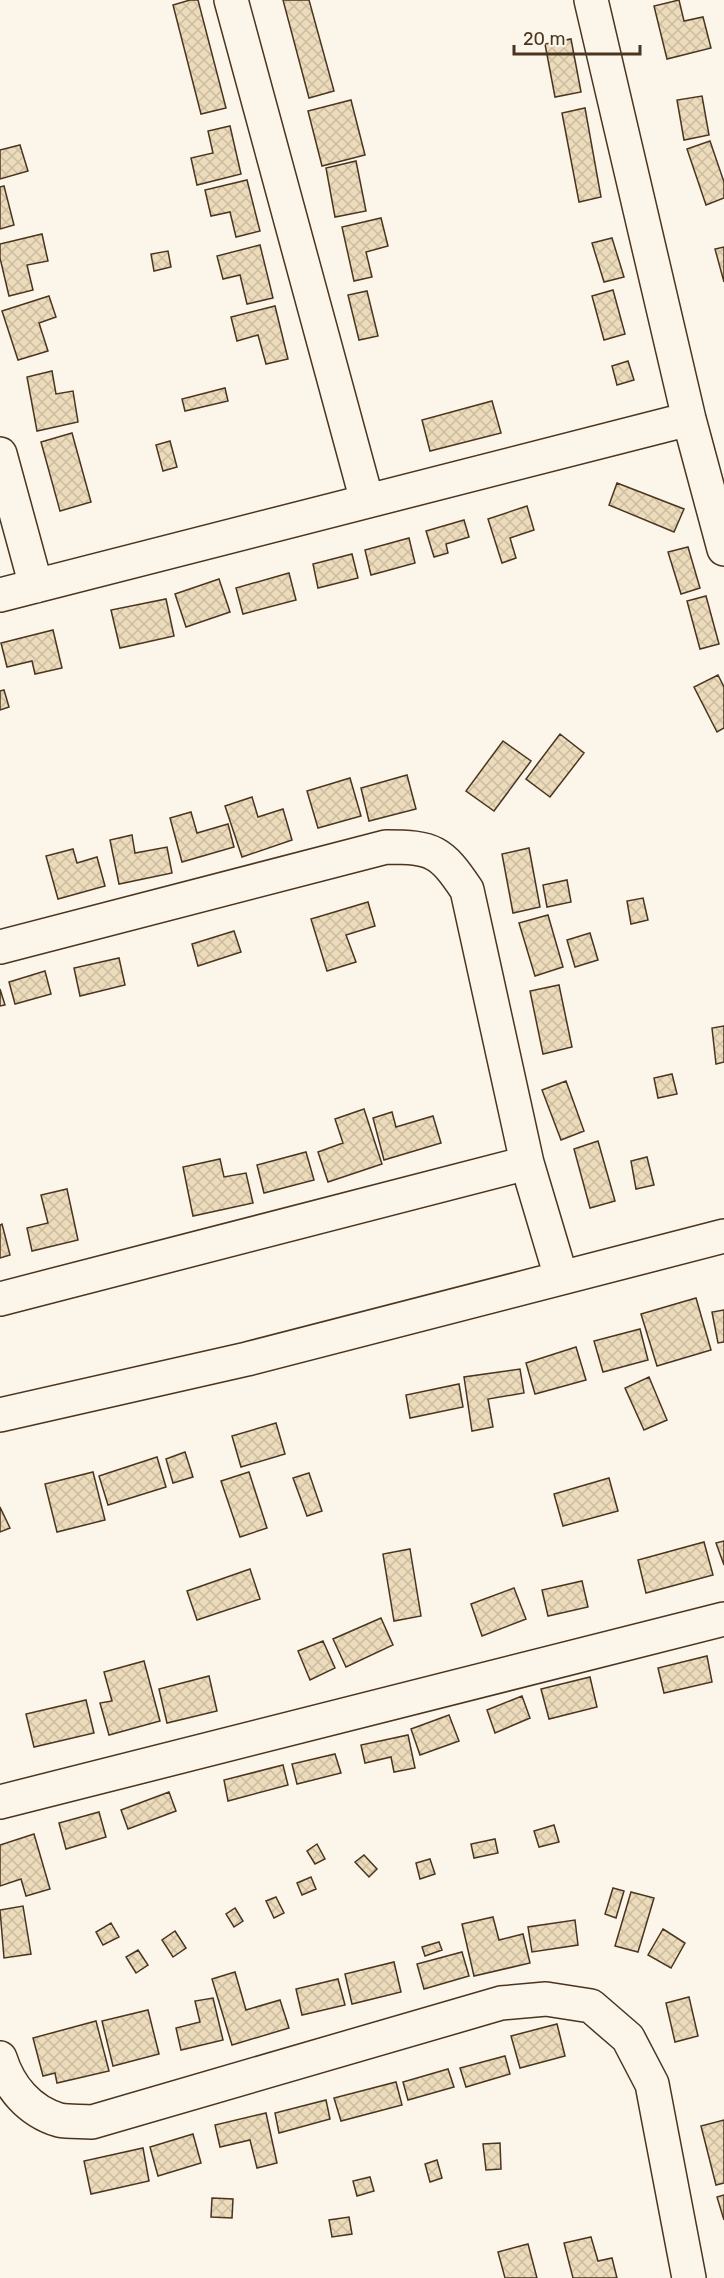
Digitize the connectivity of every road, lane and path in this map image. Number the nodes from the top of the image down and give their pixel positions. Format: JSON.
{"nodes":[{"id":1,"x":231,"y":0,"type":"edge"},
{"id":2,"x":591,"y":0,"type":"edge"},
{"id":3,"x":689,"y":419,"type":"junction"},
{"id":4,"x":0,"y":454,"type":"edge"},
{"id":5,"x":367,"y":501,"type":"junction"},
{"id":6,"x":724,"y":549,"type":"edge"},
{"id":7,"x":36,"y":586,"type":"junction"},
{"id":8,"x":0,"y":595,"type":"edge"},
{"id":9,"x":0,"y":947,"type":"edge"},
{"id":10,"x":527,"y":1163,"type":"junction"},
{"id":11,"x":724,"y":1236,"type":"edge"},
{"id":12,"x":561,"y":1277,"type":"junction"},
{"id":13,"x":0,"y":1299,"type":"edge"},
{"id":14,"x":0,"y":1415,"type":"edge"},
{"id":15,"x":724,"y":1619,"type":"edge"},
{"id":16,"x":0,"y":1802,"type":"edge"},
{"id":17,"x":0,"y":2058,"type":"edge"},
{"id":18,"x":689,"y":2278,"type":"edge"}],
"edges":[{"from":1,"to":5,"type":"street"},
{"from":2,"to":3,"type":"street"},
{"from":3,"to":5,"type":"street"},
{"from":3,"to":6,"type":"street"},
{"from":4,"to":7,"type":"street"},
{"from":5,"to":7,"type":"street"},
{"from":7,"to":8,"type":"street"},
{"from":9,"to":10,"type":"street"},
{"from":10,"to":12,"type":"street"},
{"from":10,"to":13,"type":"street"},
{"from":11,"to":12,"type":"street"},
{"from":12,"to":14,"type":"street"},
{"from":15,"to":16,"type":"street"},
{"from":17,"to":18,"type":"street"}]}
